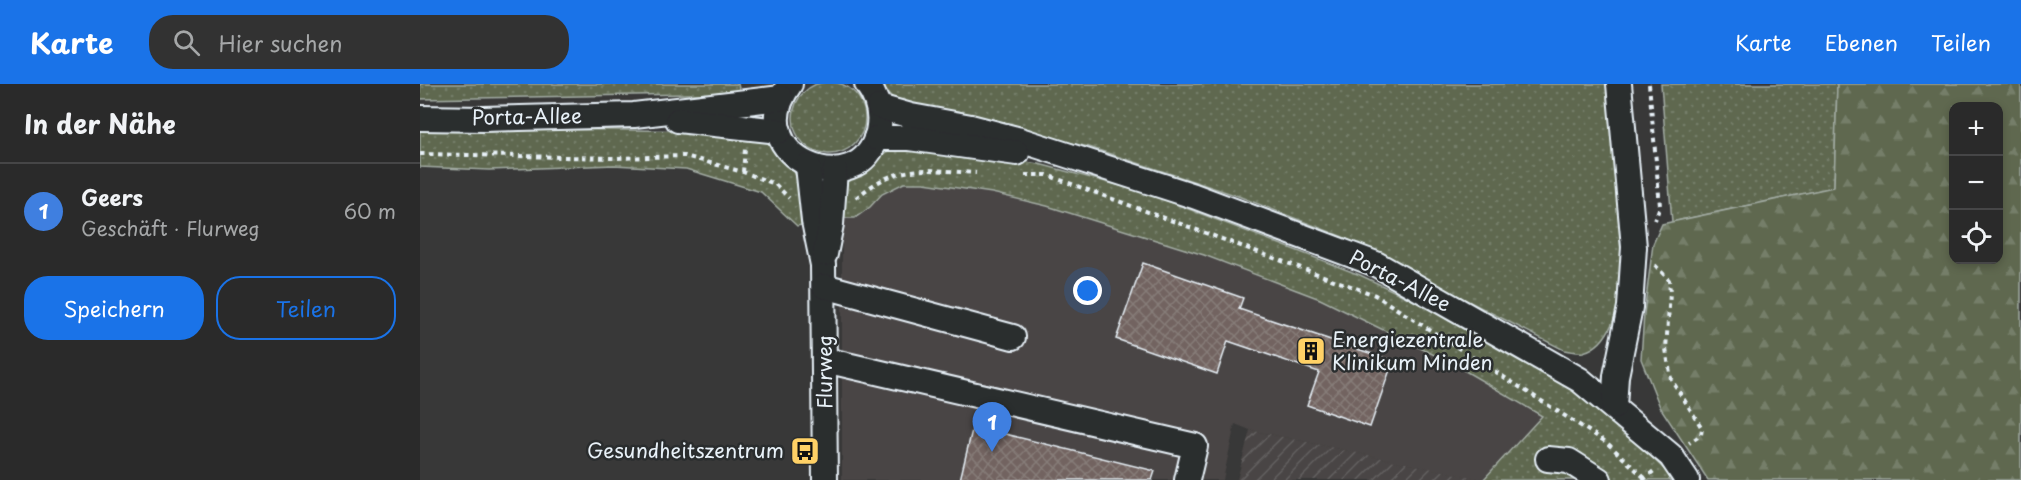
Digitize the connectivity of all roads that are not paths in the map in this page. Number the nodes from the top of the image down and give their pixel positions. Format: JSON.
{"nodes":[{"id":1,"x":867,"y":84,"type":"edge"},
{"id":2,"x":1618,"y":84,"type":"edge"},
{"id":3,"x":786,"y":91,"type":"edge"},
{"id":4,"x":879,"y":106,"type":"junction"},
{"id":5,"x":634,"y":115,"type":"junction"},
{"id":6,"x":420,"y":118,"type":"edge"},
{"id":7,"x":779,"y":131,"type":"junction"},
{"id":8,"x":876,"y":138,"type":"junction"},
{"id":9,"x":1071,"y":158,"type":"junction"},
{"id":10,"x":808,"y":166,"type":"junction"},
{"id":11,"x":835,"y":170,"type":"junction"},
{"id":12,"x":822,"y":201,"type":"junction"},
{"id":13,"x":823,"y":275,"type":"junction"},
{"id":14,"x":1013,"y":337,"type":"dead end"},
{"id":15,"x":825,"y":360,"type":"junction"},
{"id":16,"x":1614,"y":407,"type":"junction"},
{"id":17,"x":1548,"y":459,"type":"dead end"},
{"id":18,"x":825,"y":480,"type":"edge"},
{"id":19,"x":1187,"y":480,"type":"edge"},
{"id":20,"x":1599,"y":480,"type":"edge"},
{"id":21,"x":1687,"y":480,"type":"edge"}],
"edges":[{"from":1,"to":4,"type":"street"},
{"from":2,"to":16,"type":"street"},
{"from":3,"to":5,"type":"street","name":"Porta-Allee"},
{"from":3,"to":7,"type":"street"},
{"from":4,"to":8,"type":"street"},
{"from":4,"to":9,"type":"street","name":"Porta-Allee"},
{"from":5,"to":6,"type":"street","name":"Porta-Allee"},
{"from":5,"to":7,"type":"street","name":"Porta-Allee"},
{"from":7,"to":10,"type":"street"},
{"from":8,"to":9,"type":"street","name":"Porta-Allee"},
{"from":8,"to":11,"type":"street"},
{"from":9,"to":16,"type":"street","name":"Porta-Allee"},
{"from":10,"to":11,"type":"street"},
{"from":10,"to":12,"type":"street","name":"Flurweg"},
{"from":11,"to":12,"type":"street","name":"Flurweg"},
{"from":12,"to":13,"type":"street","name":"Flurweg"},
{"from":13,"to":14,"type":"street"},
{"from":13,"to":15,"type":"street","name":"Flurweg"},
{"from":15,"to":18,"type":"street","name":"Flurweg"},
{"from":15,"to":19,"type":"street"},
{"from":16,"to":21,"type":"street","name":"Porta-Allee"},
{"from":17,"to":20,"type":"street"}]}
